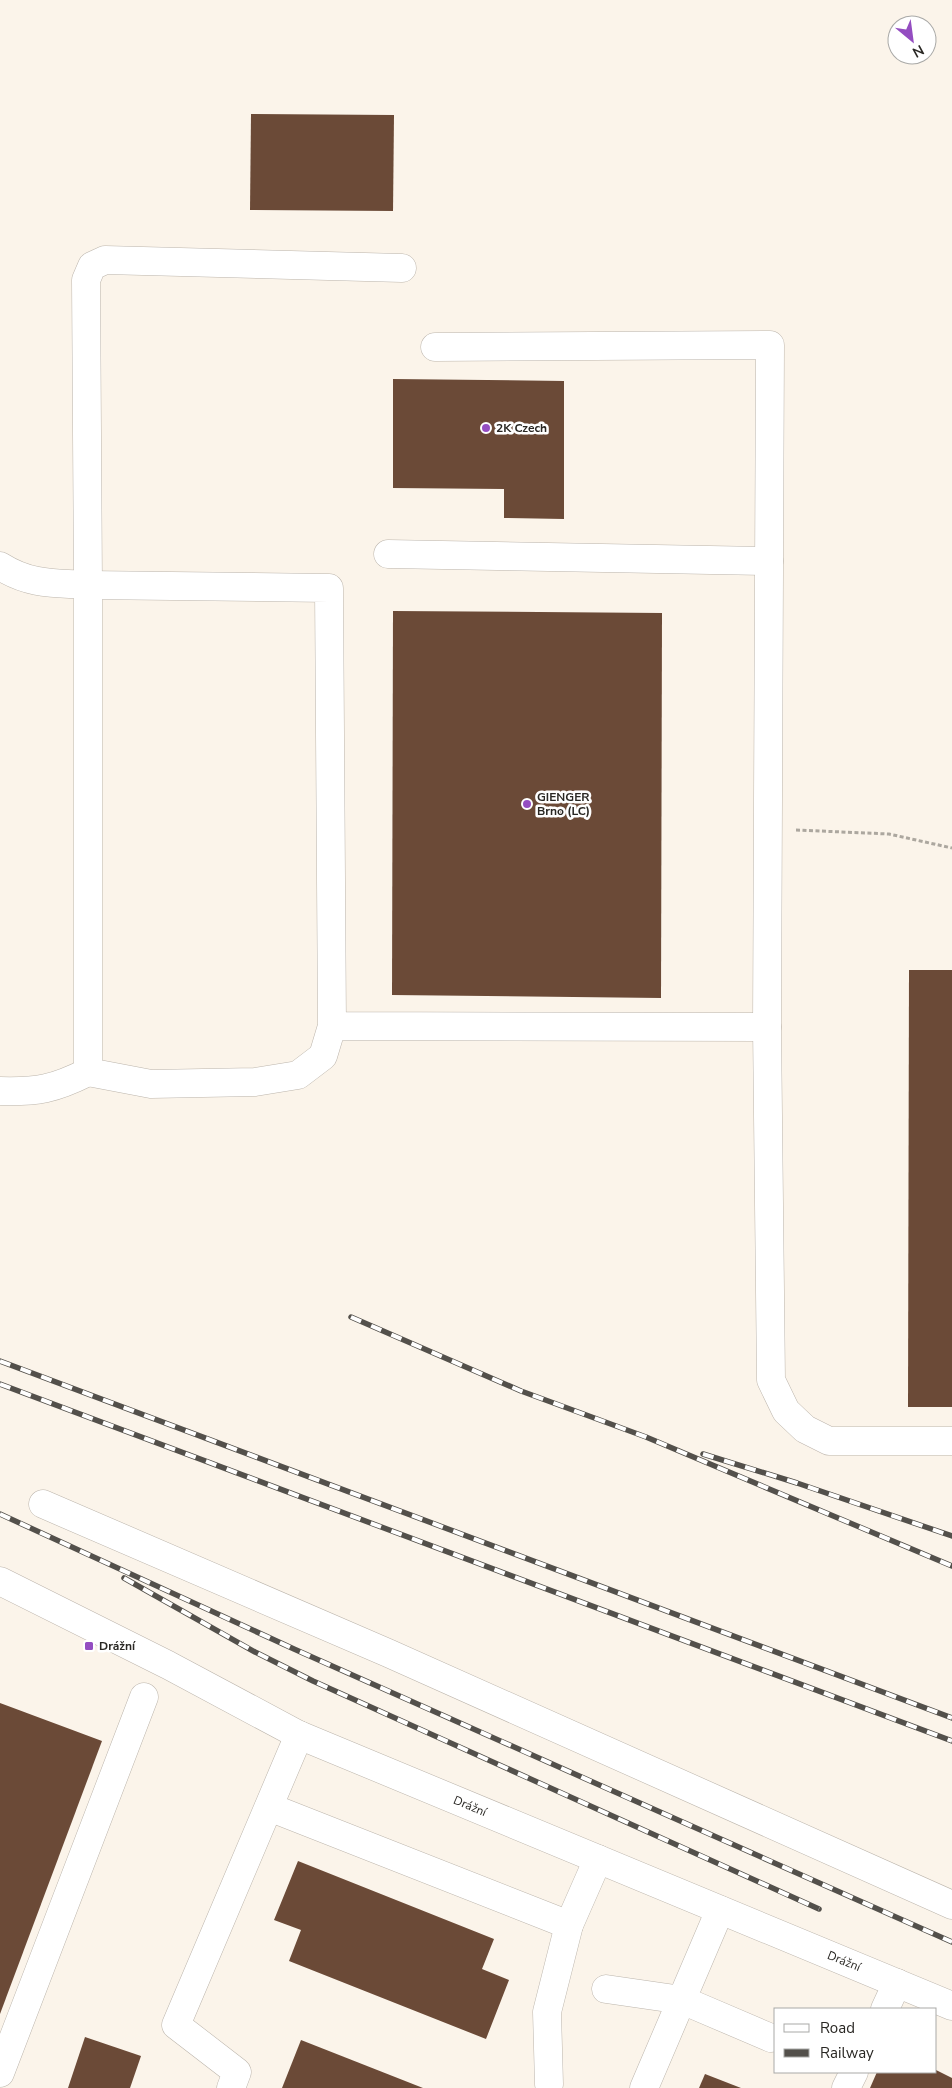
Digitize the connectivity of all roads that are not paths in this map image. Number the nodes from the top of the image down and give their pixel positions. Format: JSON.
{"nodes":[{"id":1,"x":402,"y":268,"type":"dead end"},
{"id":2,"x":435,"y":347,"type":"dead end"},
{"id":3,"x":388,"y":554,"type":"dead end"},
{"id":4,"x":770,"y":561,"type":"junction"},
{"id":5,"x":0,"y":566,"type":"edge"},
{"id":6,"x":88,"y":584,"type":"junction"},
{"id":7,"x":332,"y":1026,"type":"junction"},
{"id":8,"x":767,"y":1027,"type":"junction"},
{"id":9,"x":88,"y":1072,"type":"junction"},
{"id":10,"x":0,"y":1091,"type":"edge"},
{"id":11,"x":952,"y":1441,"type":"edge"},
{"id":12,"x":43,"y":1504,"type":"dead end"},
{"id":13,"x":0,"y":1581,"type":"edge"},
{"id":14,"x":144,"y":1697,"type":"dead end"},
{"id":15,"x":299,"y":1735,"type":"junction"},
{"id":16,"x":270,"y":1807,"type":"junction"},
{"id":17,"x":598,"y":1859,"type":"junction"},
{"id":18,"x":952,"y":1905,"type":"edge"},
{"id":19,"x":720,"y":1910,"type":"junction"},
{"id":20,"x":569,"y":1925,"type":"junction"},
{"id":21,"x":897,"y":1983,"type":"junction"},
{"id":22,"x":606,"y":1989,"type":"dead end"},
{"id":23,"x":682,"y":2000,"type":"junction"},
{"id":24,"x":952,"y":2006,"type":"edge"},
{"id":25,"x":885,"y":2008,"type":"edge"},
{"id":26,"x":771,"y":2038,"type":"dead end"},
{"id":27,"x":0,"y":2073,"type":"edge"},
{"id":28,"x":854,"y":2073,"type":"edge"},
{"id":29,"x":549,"y":2084,"type":"dead end"},
{"id":30,"x":230,"y":2088,"type":"edge"},
{"id":31,"x":644,"y":2088,"type":"edge"},
{"id":32,"x":846,"y":2088,"type":"edge"}],
"edges":[{"from":1,"to":6,"type":"street"},
{"from":2,"to":4,"type":"street"},
{"from":3,"to":4,"type":"street"},
{"from":4,"to":8,"type":"street"},
{"from":5,"to":6,"type":"street"},
{"from":6,"to":7,"type":"street"},
{"from":6,"to":9,"type":"street"},
{"from":7,"to":8,"type":"street"},
{"from":7,"to":9,"type":"street"},
{"from":8,"to":11,"type":"street"},
{"from":9,"to":10,"type":"street"},
{"from":12,"to":18,"type":"street"},
{"from":13,"to":15,"type":"street","name":"Drážní"},
{"from":14,"to":27,"type":"street"},
{"from":15,"to":16,"type":"street"},
{"from":15,"to":17,"type":"street","name":"Drážní"},
{"from":16,"to":20,"type":"street"},
{"from":16,"to":30,"type":"street"},
{"from":17,"to":19,"type":"street","name":"Drážní"},
{"from":17,"to":20,"type":"street"},
{"from":19,"to":21,"type":"street","name":"Drážní"},
{"from":19,"to":23,"type":"street"},
{"from":20,"to":29,"type":"street"},
{"from":21,"to":24,"type":"street","name":"Drážní"},
{"from":21,"to":25,"type":"street"},
{"from":22,"to":23,"type":"street"},
{"from":23,"to":26,"type":"street"},
{"from":23,"to":31,"type":"street"},
{"from":28,"to":32,"type":"street"}]}
